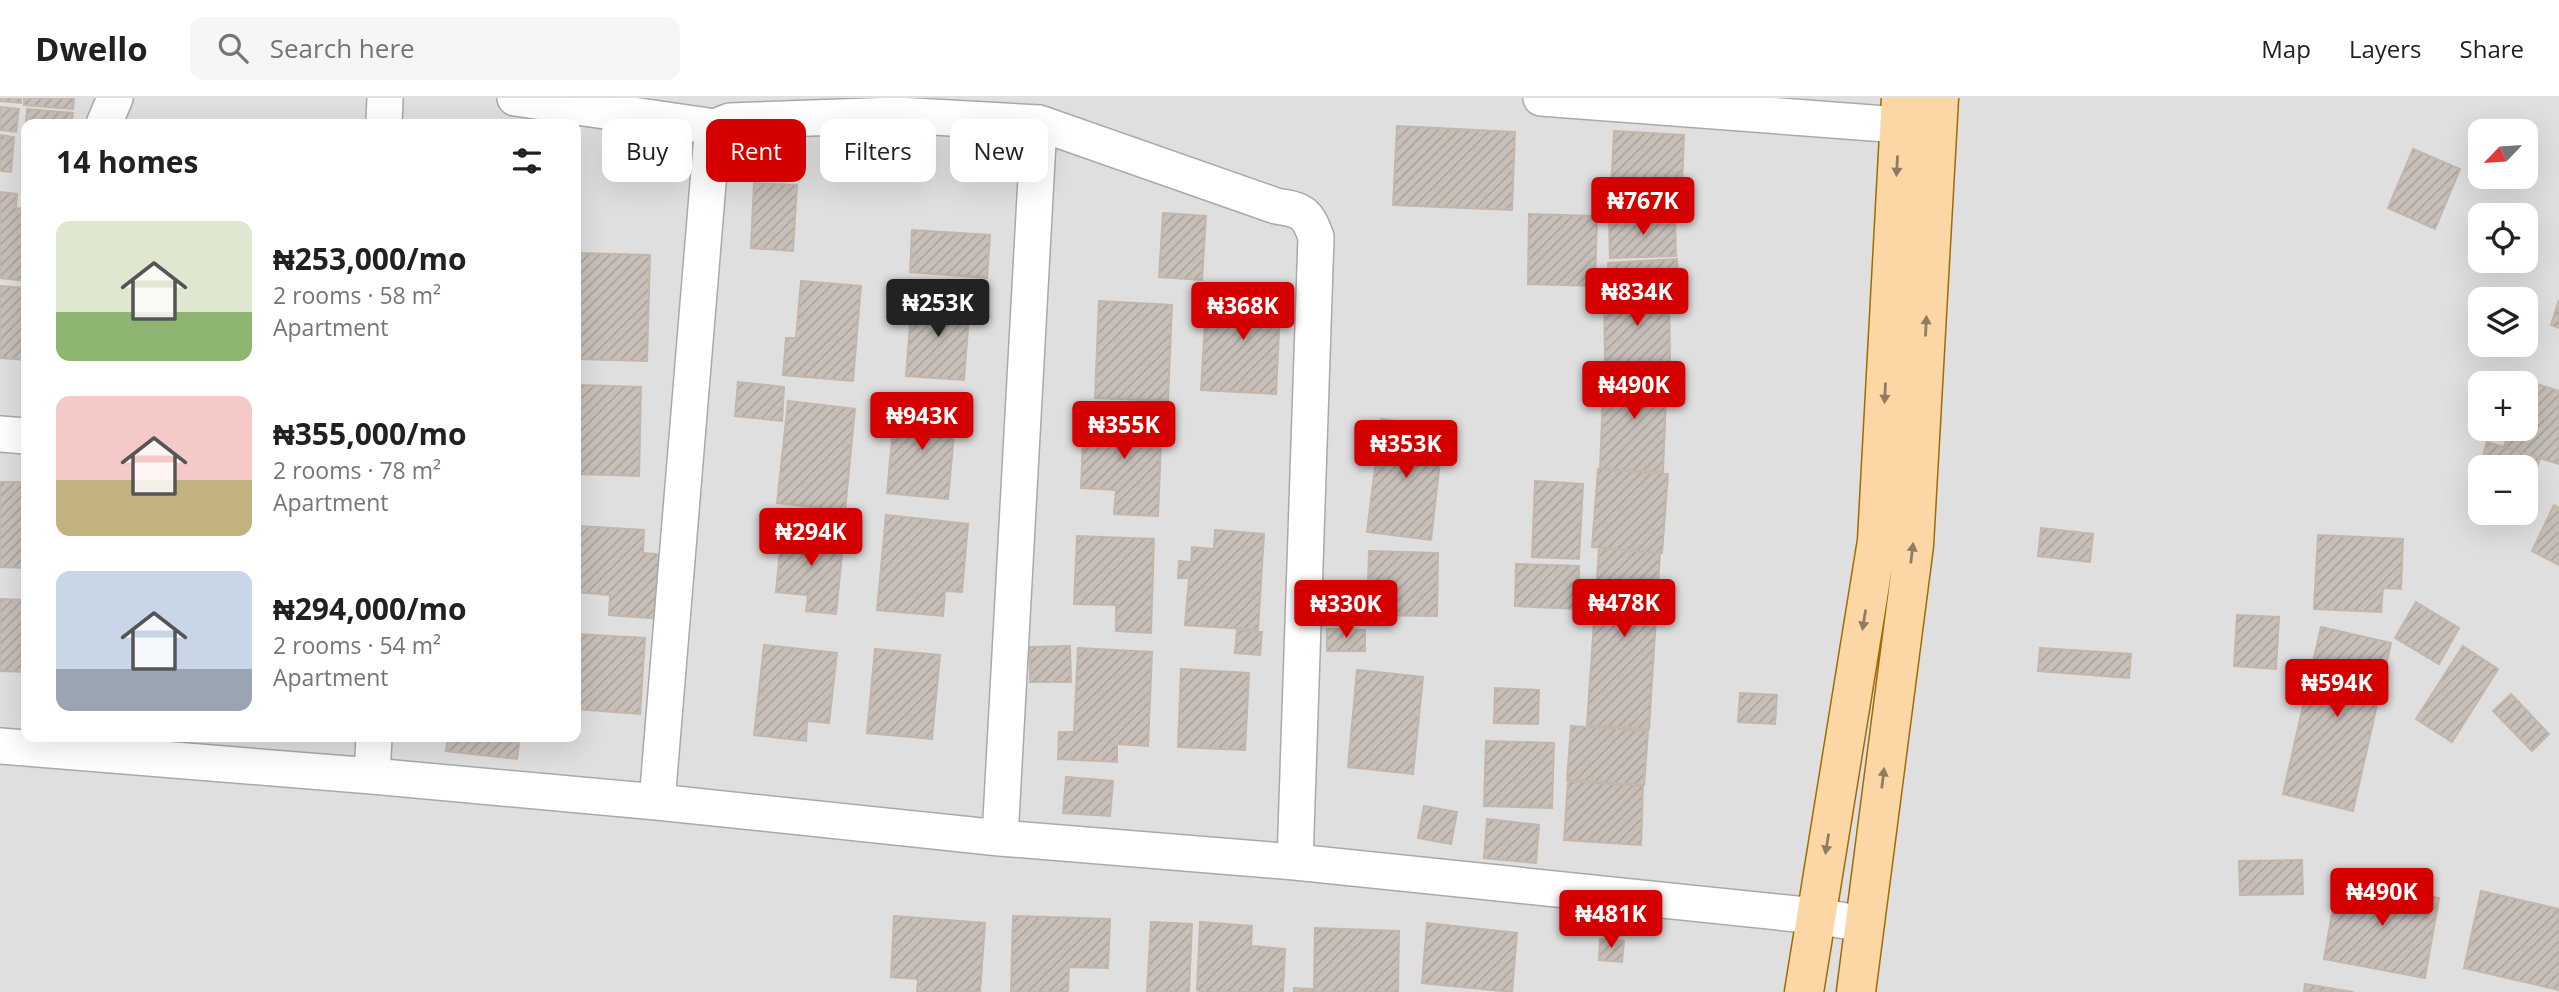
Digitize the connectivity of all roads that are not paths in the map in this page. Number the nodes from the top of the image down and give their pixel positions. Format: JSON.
{"nodes":[{"id":1,"x":115,"y":98,"type":"edge"},
{"id":2,"x":385,"y":98,"type":"edge"},
{"id":3,"x":515,"y":98,"type":"edge"},
{"id":4,"x":1541,"y":98,"type":"edge"},
{"id":5,"x":1939,"y":98,"type":"edge"},
{"id":6,"x":1900,"y":112,"type":"edge"},
{"id":7,"x":106,"y":119,"type":"edge"},
{"id":8,"x":384,"y":119,"type":"edge"},
{"id":9,"x":786,"y":119,"type":"edge"},
{"id":10,"x":968,"y":119,"type":"edge"},
{"id":11,"x":706,"y":126,"type":"edge"},
{"id":12,"x":1048,"y":126,"type":"edge"},
{"id":13,"x":708,"y":182,"type":"edge"},
{"id":14,"x":1036,"y":182,"type":"edge"},
{"id":15,"x":0,"y":434,"type":"edge"},
{"id":16,"x":21,"y":436,"type":"edge"},
{"id":17,"x":374,"y":742,"type":"edge"},
{"id":18,"x":0,"y":746,"type":"edge"},
{"id":19,"x":372,"y":776,"type":"junction"},
{"id":20,"x":657,"y":802,"type":"junction"},
{"id":21,"x":1000,"y":838,"type":"junction"},
{"id":22,"x":1295,"y":862,"type":"junction"},
{"id":23,"x":1816,"y":916,"type":"junction"},
{"id":24,"x":1864,"y":923,"type":"junction"},
{"id":25,"x":1804,"y":992,"type":"edge"},
{"id":26,"x":1856,"y":992,"type":"edge"}],
"edges":[{"from":1,"to":7,"type":"street"},
{"from":2,"to":8,"type":"street"},
{"from":3,"to":11,"type":"street"},
{"from":4,"to":6,"type":"street"},
{"from":24,"to":5,"type":"main road","one_way":true},
{"from":6,"to":23,"type":"main road","one_way":true},
{"from":9,"to":10,"type":"street"},
{"from":12,"to":22,"type":"street"},
{"from":13,"to":20,"type":"street"},
{"from":14,"to":21,"type":"street"},
{"from":15,"to":16,"type":"street"},
{"from":17,"to":19,"type":"street"},
{"from":18,"to":19,"type":"street"},
{"from":19,"to":20,"type":"street"},
{"from":20,"to":21,"type":"street"},
{"from":21,"to":22,"type":"street"},
{"from":22,"to":23,"type":"street"},
{"from":23,"to":24,"type":"street"},
{"from":23,"to":25,"type":"main road"},
{"from":24,"to":26,"type":"main road"}]}
